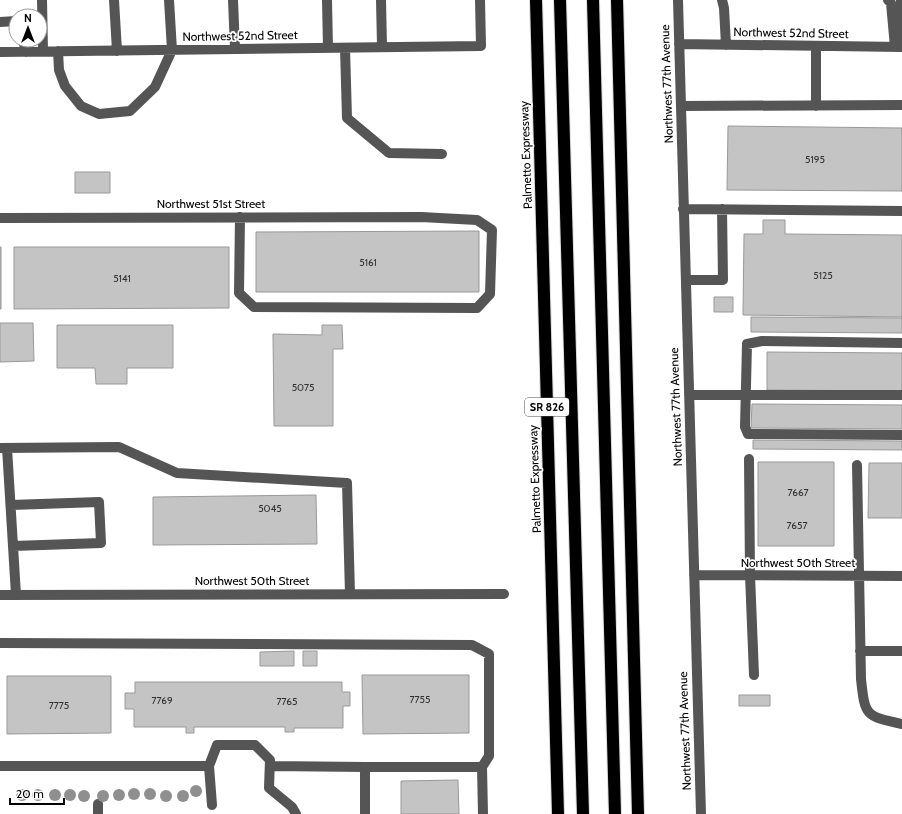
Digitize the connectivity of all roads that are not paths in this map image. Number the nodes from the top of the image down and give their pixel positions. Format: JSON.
{"nodes":[{"id":1,"x":42,"y":0,"type":"edge"},
{"id":2,"x":114,"y":0,"type":"edge"},
{"id":3,"x":169,"y":0,"type":"edge"},
{"id":4,"x":233,"y":0,"type":"edge"},
{"id":5,"x":327,"y":0,"type":"edge"},
{"id":6,"x":381,"y":0,"type":"edge"},
{"id":7,"x":480,"y":0,"type":"edge"},
{"id":8,"x":536,"y":0,"type":"edge"},
{"id":9,"x":560,"y":0,"type":"edge"},
{"id":10,"x":593,"y":0,"type":"edge"},
{"id":11,"x":617,"y":0,"type":"edge"},
{"id":12,"x":678,"y":0,"type":"edge"},
{"id":13,"x":722,"y":0,"type":"edge"},
{"id":14,"x":888,"y":0,"type":"edge"},
{"id":15,"x":901,"y":0,"type":"edge"},
{"id":16,"x":679,"y":44,"type":"junction"},
{"id":17,"x":726,"y":45,"type":"junction"},
{"id":18,"x":382,"y":46,"type":"junction"},
{"id":19,"x":816,"y":46,"type":"junction"},
{"id":20,"x":899,"y":47,"type":"edge"},
{"id":21,"x":25,"y":48,"type":"edge"},
{"id":22,"x":328,"y":48,"type":"junction"},
{"id":23,"x":345,"y":48,"type":"junction"},
{"id":24,"x":235,"y":49,"type":"junction"},
{"id":25,"x":172,"y":50,"type":"junction"},
{"id":26,"x":58,"y":51,"type":"junction"},
{"id":27,"x":117,"y":51,"type":"junction"},
{"id":28,"x":0,"y":52,"type":"edge"},
{"id":29,"x":26,"y":52,"type":"junction"},
{"id":30,"x":43,"y":52,"type":"junction"},
{"id":31,"x":902,"y":105,"type":"edge"},
{"id":32,"x":681,"y":106,"type":"junction"},
{"id":33,"x":816,"y":106,"type":"junction"},
{"id":34,"x":442,"y":154,"type":"dead end"},
{"id":35,"x":684,"y":209,"type":"junction"},
{"id":36,"x":722,"y":209,"type":"junction"},
{"id":37,"x":902,"y":211,"type":"edge"},
{"id":38,"x":240,"y":217,"type":"junction"},
{"id":39,"x":0,"y":218,"type":"edge"},
{"id":40,"x":686,"y":280,"type":"junction"},
{"id":41,"x":902,"y":343,"type":"edge"},
{"id":42,"x":747,"y":394,"type":"junction"},
{"id":43,"x":689,"y":395,"type":"junction"},
{"id":44,"x":902,"y":395,"type":"edge"},
{"id":45,"x":902,"y":435,"type":"edge"},
{"id":46,"x":4,"y":448,"type":"edge"},
{"id":47,"x":749,"y":459,"type":"dead end"},
{"id":48,"x":857,"y":465,"type":"dead end"},
{"id":49,"x":11,"y":505,"type":"junction"},
{"id":50,"x":13,"y":546,"type":"junction"},
{"id":51,"x":694,"y":575,"type":"junction"},
{"id":52,"x":750,"y":575,"type":"junction"},
{"id":53,"x":859,"y":576,"type":"junction"},
{"id":54,"x":902,"y":576,"type":"edge"},
{"id":55,"x":350,"y":594,"type":"junction"},
{"id":56,"x":504,"y":594,"type":"dead end"},
{"id":57,"x":0,"y":595,"type":"edge"},
{"id":58,"x":16,"y":595,"type":"junction"},
{"id":59,"x":0,"y":643,"type":"edge"},
{"id":60,"x":860,"y":651,"type":"junction"},
{"id":61,"x":902,"y":651,"type":"edge"},
{"id":62,"x":754,"y":675,"type":"dead end"},
{"id":63,"x":902,"y":724,"type":"edge"},
{"id":64,"x":0,"y":766,"type":"edge"},
{"id":65,"x":209,"y":766,"type":"junction"},
{"id":66,"x":270,"y":766,"type":"junction"},
{"id":67,"x":366,"y":767,"type":"junction"},
{"id":68,"x":482,"y":767,"type":"junction"},
{"id":69,"x":212,"y":805,"type":"dead end"},
{"id":70,"x":296,"y":814,"type":"edge"},
{"id":71,"x":366,"y":814,"type":"edge"},
{"id":72,"x":483,"y":814,"type":"edge"},
{"id":73,"x":558,"y":814,"type":"edge"},
{"id":74,"x":583,"y":814,"type":"edge"},
{"id":75,"x":615,"y":814,"type":"edge"},
{"id":76,"x":638,"y":814,"type":"edge"},
{"id":77,"x":701,"y":814,"type":"edge"}],
"edges":[{"from":1,"to":30,"type":"street"},
{"from":2,"to":27,"type":"street"},
{"from":3,"to":25,"type":"street"},
{"from":4,"to":24,"type":"street"},
{"from":5,"to":22,"type":"street"},
{"from":6,"to":18,"type":"street"},
{"from":7,"to":18,"type":"street","name":"Northwest 52nd Street"},
{"from":8,"to":73,"type":"highway","name":"Palmetto Expressway","number":"SR 826"},
{"from":9,"to":74,"type":"highway"},
{"from":10,"to":75,"type":"highway"},
{"from":11,"to":76,"type":"highway"},
{"from":12,"to":16,"type":"street","name":"Northwest 77th Avenue"},
{"from":13,"to":17,"type":"street"},
{"from":14,"to":20,"type":"street"},
{"from":15,"to":20,"type":"street"},
{"from":16,"to":17,"type":"street","name":"Northwest 52nd Street"},
{"from":16,"to":32,"type":"street","name":"Northwest 77th Avenue"},
{"from":17,"to":19,"type":"street","name":"Northwest 52nd Street"},
{"from":18,"to":23,"type":"street","name":"Northwest 52nd Street"},
{"from":19,"to":20,"type":"street","name":"Northwest 52nd Street"},
{"from":19,"to":33,"type":"street"},
{"from":21,"to":29,"type":"street"},
{"from":22,"to":23,"type":"street","name":"Northwest 52nd Street"},
{"from":22,"to":24,"type":"street","name":"Northwest 52nd Street"},
{"from":23,"to":34,"type":"street"},
{"from":24,"to":25,"type":"street","name":"Northwest 52nd Street"},
{"from":25,"to":26,"type":"street"},
{"from":25,"to":27,"type":"street","name":"Northwest 52nd Street"},
{"from":26,"to":27,"type":"street","name":"Northwest 52nd Street"},
{"from":26,"to":30,"type":"street","name":"Northwest 52nd Street"},
{"from":28,"to":29,"type":"street","name":"Northwest 52nd Street"},
{"from":29,"to":30,"type":"street","name":"Northwest 52nd Street"},
{"from":31,"to":33,"type":"street"},
{"from":32,"to":33,"type":"street"},
{"from":32,"to":35,"type":"street","name":"Northwest 77th Avenue"},
{"from":35,"to":36,"type":"street"},
{"from":35,"to":40,"type":"street","name":"Northwest 77th Avenue"},
{"from":36,"to":37,"type":"street"},
{"from":36,"to":40,"type":"street"},
{"from":38,"to":38,"type":"street","name":"Northwest 51st Street"},
{"from":38,"to":39,"type":"street","name":"Northwest 51st Street"},
{"from":40,"to":43,"type":"street","name":"Northwest 77th Avenue"},
{"from":41,"to":42,"type":"street"},
{"from":42,"to":43,"type":"street"},
{"from":42,"to":44,"type":"street"},
{"from":42,"to":45,"type":"street"},
{"from":43,"to":51,"type":"street","name":"Northwest 77th Avenue"},
{"from":46,"to":49,"type":"street"},
{"from":46,"to":55,"type":"street"},
{"from":47,"to":52,"type":"street"},
{"from":48,"to":53,"type":"street"},
{"from":49,"to":50,"type":"street"},
{"from":49,"to":50,"type":"street"},
{"from":50,"to":58,"type":"street"},
{"from":51,"to":52,"type":"street","name":"Northwest 50th Street"},
{"from":51,"to":77,"type":"street","name":"Northwest 77th Avenue"},
{"from":52,"to":53,"type":"street","name":"Northwest 50th Street"},
{"from":52,"to":62,"type":"street"},
{"from":53,"to":54,"type":"street","name":"Northwest 50th Street"},
{"from":53,"to":60,"type":"street"},
{"from":55,"to":56,"type":"street","name":"Northwest 50th Street"},
{"from":55,"to":58,"type":"street","name":"Northwest 50th Street"},
{"from":57,"to":58,"type":"street","name":"Northwest 50th Street"},
{"from":59,"to":68,"type":"street"},
{"from":60,"to":61,"type":"street"},
{"from":60,"to":63,"type":"street"},
{"from":64,"to":65,"type":"street"},
{"from":65,"to":66,"type":"street"},
{"from":65,"to":69,"type":"street"},
{"from":66,"to":67,"type":"street"},
{"from":66,"to":70,"type":"street"},
{"from":67,"to":68,"type":"street"},
{"from":67,"to":71,"type":"street"},
{"from":68,"to":72,"type":"street"}]}
